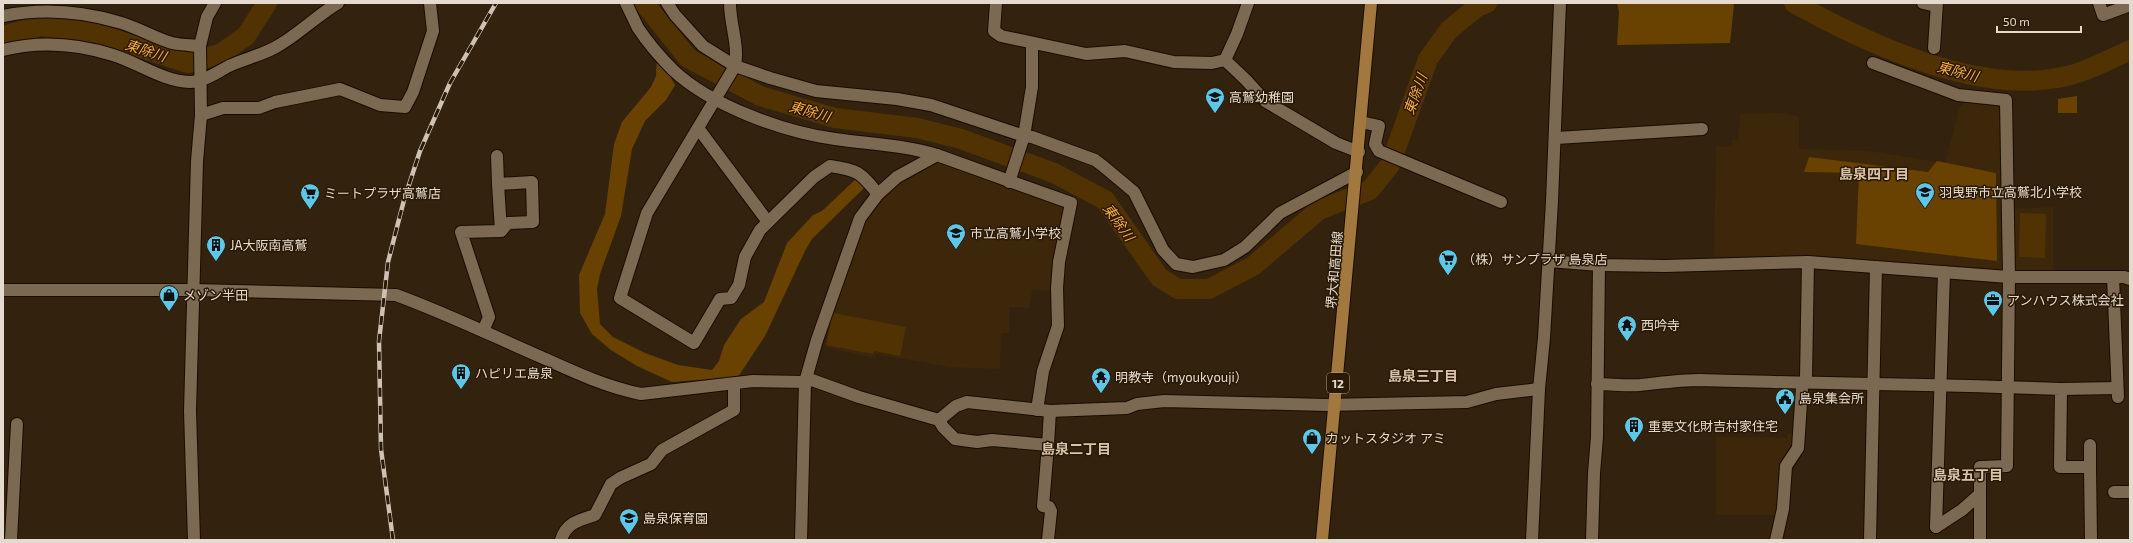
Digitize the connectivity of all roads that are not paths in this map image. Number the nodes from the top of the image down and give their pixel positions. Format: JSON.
{"nodes":[{"id":1,"x":215,"y":3,"type":"edge"},
{"id":2,"x":338,"y":3,"type":"edge"},
{"id":3,"x":430,"y":3,"type":"edge"},
{"id":4,"x":626,"y":3,"type":"edge"},
{"id":5,"x":667,"y":3,"type":"edge"},
{"id":6,"x":730,"y":3,"type":"edge"},
{"id":7,"x":996,"y":3,"type":"edge"},
{"id":8,"x":1248,"y":3,"type":"edge"},
{"id":9,"x":1371,"y":3,"type":"edge"},
{"id":10,"x":1560,"y":3,"type":"edge"},
{"id":11,"x":1923,"y":3,"type":"edge"},
{"id":12,"x":2099,"y":3,"type":"edge"},
{"id":13,"x":1936,"y":4,"type":"edge"},
{"id":14,"x":2130,"y":5,"type":"edge"},
{"id":15,"x":3,"y":16,"type":"edge"},
{"id":16,"x":1032,"y":43,"type":"junction"},
{"id":17,"x":200,"y":46,"type":"junction"},
{"id":18,"x":1934,"y":48,"type":"dead end"},
{"id":19,"x":3,"y":50,"type":"edge"},
{"id":20,"x":1225,"y":60,"type":"junction"},
{"id":21,"x":1873,"y":63,"type":"dead end"},
{"id":22,"x":735,"y":66,"type":"junction"},
{"id":23,"x":202,"y":80,"type":"junction"},
{"id":24,"x":719,"y":100,"type":"junction"},
{"id":25,"x":201,"y":115,"type":"junction"},
{"id":26,"x":1361,"y":122,"type":"junction"},
{"id":27,"x":698,"y":128,"type":"junction"},
{"id":28,"x":1702,"y":129,"type":"dead end"},
{"id":29,"x":1024,"y":136,"type":"junction"},
{"id":30,"x":1556,"y":138,"type":"junction"},
{"id":31,"x":1359,"y":152,"type":"junction"},
{"id":32,"x":937,"y":155,"type":"junction"},
{"id":33,"x":497,"y":156,"type":"dead end"},
{"id":34,"x":1356,"y":176,"type":"junction"},
{"id":35,"x":1009,"y":180,"type":"junction"},
{"id":36,"x":498,"y":184,"type":"junction"},
{"id":37,"x":878,"y":194,"type":"junction"},
{"id":38,"x":1501,"y":202,"type":"dead end"},
{"id":39,"x":768,"y":222,"type":"junction"},
{"id":40,"x":501,"y":231,"type":"junction"},
{"id":41,"x":1549,"y":260,"type":"junction"},
{"id":42,"x":1808,"y":262,"type":"junction"},
{"id":43,"x":1599,"y":265,"type":"junction"},
{"id":44,"x":1876,"y":267,"type":"junction"},
{"id":45,"x":1944,"y":272,"type":"junction"},
{"id":46,"x":2009,"y":277,"type":"junction"},
{"id":47,"x":2113,"y":277,"type":"junction"},
{"id":48,"x":2130,"y":279,"type":"edge"},
{"id":49,"x":3,"y":290,"type":"edge"},
{"id":50,"x":194,"y":290,"type":"junction"},
{"id":51,"x":483,"y":331,"type":"junction"},
{"id":52,"x":805,"y":382,"type":"junction"},
{"id":53,"x":1805,"y":382,"type":"junction"},
{"id":54,"x":734,"y":384,"type":"junction"},
{"id":55,"x":1597,"y":384,"type":"junction"},
{"id":56,"x":1872,"y":384,"type":"junction"},
{"id":57,"x":1941,"y":386,"type":"junction"},
{"id":58,"x":2007,"y":387,"type":"junction"},
{"id":59,"x":1539,"y":389,"type":"junction"},
{"id":60,"x":2061,"y":390,"type":"junction"},
{"id":61,"x":1336,"y":405,"type":"junction"},
{"id":62,"x":1037,"y":410,"type":"junction"},
{"id":63,"x":1050,"y":411,"type":"junction"},
{"id":64,"x":939,"y":420,"type":"junction"},
{"id":65,"x":17,"y":424,"type":"dead end"},
{"id":66,"x":1048,"y":445,"type":"junction"},
{"id":67,"x":2090,"y":445,"type":"dead end"},
{"id":68,"x":2090,"y":467,"type":"junction"},
{"id":69,"x":2114,"y":492,"type":"dead end"},
{"id":70,"x":2130,"y":492,"type":"edge"},
{"id":71,"x":1980,"y":494,"type":"junction"},
{"id":72,"x":11,"y":540,"type":"edge"},
{"id":73,"x":194,"y":540,"type":"edge"},
{"id":74,"x":561,"y":540,"type":"edge"},
{"id":75,"x":801,"y":540,"type":"edge"},
{"id":76,"x":1048,"y":540,"type":"edge"},
{"id":77,"x":1322,"y":540,"type":"edge"},
{"id":78,"x":1532,"y":540,"type":"edge"},
{"id":79,"x":1592,"y":540,"type":"edge"},
{"id":80,"x":1776,"y":540,"type":"edge"},
{"id":81,"x":1870,"y":540,"type":"edge"},
{"id":82,"x":1980,"y":540,"type":"edge"},
{"id":83,"x":2091,"y":540,"type":"edge"}],
"edges":[{"from":1,"to":17,"type":"street"},
{"from":2,"to":23,"type":"street"},
{"from":3,"to":25,"type":"street"},
{"from":4,"to":24,"type":"street"},
{"from":5,"to":22,"type":"street"},
{"from":6,"to":22,"type":"street"},
{"from":7,"to":16,"type":"street"},
{"from":8,"to":20,"type":"street"},
{"from":9,"to":26,"type":"main road","name":"堺大和高田線","number":"12"},
{"from":10,"to":30,"type":"street"},
{"from":11,"to":13,"type":"street"},
{"from":12,"to":14,"type":"street"},
{"from":13,"to":18,"type":"street"},
{"from":15,"to":17,"type":"street"},
{"from":16,"to":20,"type":"street"},
{"from":16,"to":29,"type":"street"},
{"from":17,"to":23,"type":"street"},
{"from":19,"to":23,"type":"street"},
{"from":20,"to":31,"type":"street"},
{"from":21,"to":46,"type":"street"},
{"from":22,"to":24,"type":"street"},
{"from":22,"to":29,"type":"street"},
{"from":23,"to":25,"type":"street"},
{"from":24,"to":27,"type":"street"},
{"from":24,"to":32,"type":"street"},
{"from":25,"to":50,"type":"street"},
{"from":26,"to":31,"type":"main road","name":"堺大和高田線","number":"12"},
{"from":26,"to":38,"type":"street"},
{"from":27,"to":39,"type":"street"},
{"from":27,"to":39,"type":"street"},
{"from":28,"to":30,"type":"street"},
{"from":29,"to":34,"type":"street"},
{"from":29,"to":35,"type":"street"},
{"from":30,"to":41,"type":"street"},
{"from":31,"to":34,"type":"main road","name":"堺大和高田線","number":"12"},
{"from":32,"to":35,"type":"street"},
{"from":32,"to":37,"type":"street"},
{"from":33,"to":36,"type":"street"},
{"from":34,"to":61,"type":"main road","name":"堺大和高田線","number":"12"},
{"from":35,"to":62,"type":"street"},
{"from":36,"to":40,"type":"street"},
{"from":36,"to":40,"type":"street"},
{"from":37,"to":39,"type":"street"},
{"from":37,"to":52,"type":"street"},
{"from":40,"to":51,"type":"street"},
{"from":41,"to":43,"type":"street"},
{"from":41,"to":59,"type":"street"},
{"from":42,"to":43,"type":"street"},
{"from":42,"to":44,"type":"street"},
{"from":42,"to":53,"type":"street"},
{"from":43,"to":55,"type":"street"},
{"from":44,"to":45,"type":"street"},
{"from":44,"to":56,"type":"street"},
{"from":45,"to":46,"type":"street"},
{"from":45,"to":57,"type":"street"},
{"from":46,"to":47,"type":"street"},
{"from":46,"to":58,"type":"street"},
{"from":47,"to":48,"type":"street"},
{"from":47,"to":60,"type":"street"},
{"from":49,"to":50,"type":"street"},
{"from":50,"to":51,"type":"street"},
{"from":50,"to":73,"type":"street"},
{"from":51,"to":54,"type":"street"},
{"from":52,"to":54,"type":"street"},
{"from":52,"to":64,"type":"street"},
{"from":52,"to":75,"type":"street"},
{"from":53,"to":55,"type":"street"},
{"from":53,"to":56,"type":"street"},
{"from":53,"to":80,"type":"street"},
{"from":54,"to":74,"type":"street"},
{"from":55,"to":79,"type":"street"},
{"from":56,"to":57,"type":"street"},
{"from":56,"to":81,"type":"street"},
{"from":57,"to":58,"type":"street"},
{"from":57,"to":71,"type":"street"},
{"from":58,"to":60,"type":"street"},
{"from":58,"to":71,"type":"street"},
{"from":59,"to":61,"type":"street"},
{"from":59,"to":78,"type":"street"},
{"from":60,"to":68,"type":"street"},
{"from":61,"to":63,"type":"street"},
{"from":61,"to":77,"type":"main road","name":"堺大和高田線","number":"12"},
{"from":62,"to":63,"type":"street"},
{"from":62,"to":64,"type":"street"},
{"from":63,"to":66,"type":"street"},
{"from":64,"to":66,"type":"street"},
{"from":65,"to":72,"type":"street"},
{"from":66,"to":76,"type":"street"},
{"from":67,"to":68,"type":"street"},
{"from":68,"to":83,"type":"street"},
{"from":69,"to":70,"type":"street"},
{"from":71,"to":82,"type":"street"}]}
